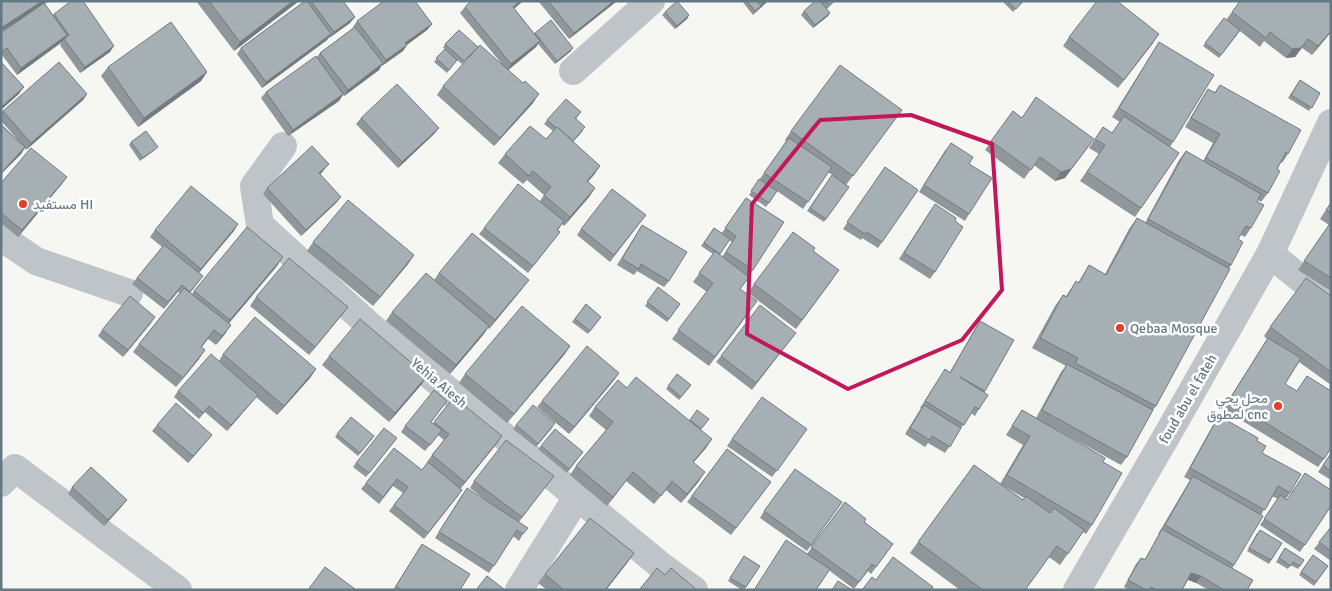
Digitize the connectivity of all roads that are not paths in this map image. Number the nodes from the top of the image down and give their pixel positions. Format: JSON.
{"nodes":[{"id":1,"x":651,"y":1,"type":"edge"},
{"id":2,"x":573,"y":71,"type":"dead end"},
{"id":3,"x":1331,"y":123,"type":"edge"},
{"id":4,"x":282,"y":146,"type":"dead end"},
{"id":5,"x":1,"y":237,"type":"edge"},
{"id":6,"x":1270,"y":254,"type":"junction"},
{"id":7,"x":129,"y":293,"type":"dead end"},
{"id":8,"x":1331,"y":303,"type":"edge"},
{"id":9,"x":1,"y":483,"type":"edge"},
{"id":10,"x":577,"y":497,"type":"junction"},
{"id":11,"x":178,"y":590,"type":"edge"},
{"id":12,"x":519,"y":590,"type":"edge"},
{"id":13,"x":694,"y":590,"type":"edge"},
{"id":14,"x":1077,"y":590,"type":"edge"}],
"edges":[{"from":1,"to":2,"type":"street"},
{"from":3,"to":6,"type":"street","name":"foud abu el fateh"},
{"from":4,"to":10,"type":"street","name":"Yehia Aiesh"},
{"from":5,"to":7,"type":"street"},
{"from":6,"to":8,"type":"street"},
{"from":6,"to":14,"type":"street","name":"foud abu el fateh"},
{"from":9,"to":11,"type":"street"},
{"from":10,"to":12,"type":"street"},
{"from":10,"to":13,"type":"street","name":"Yehia Aiesh"}]}
